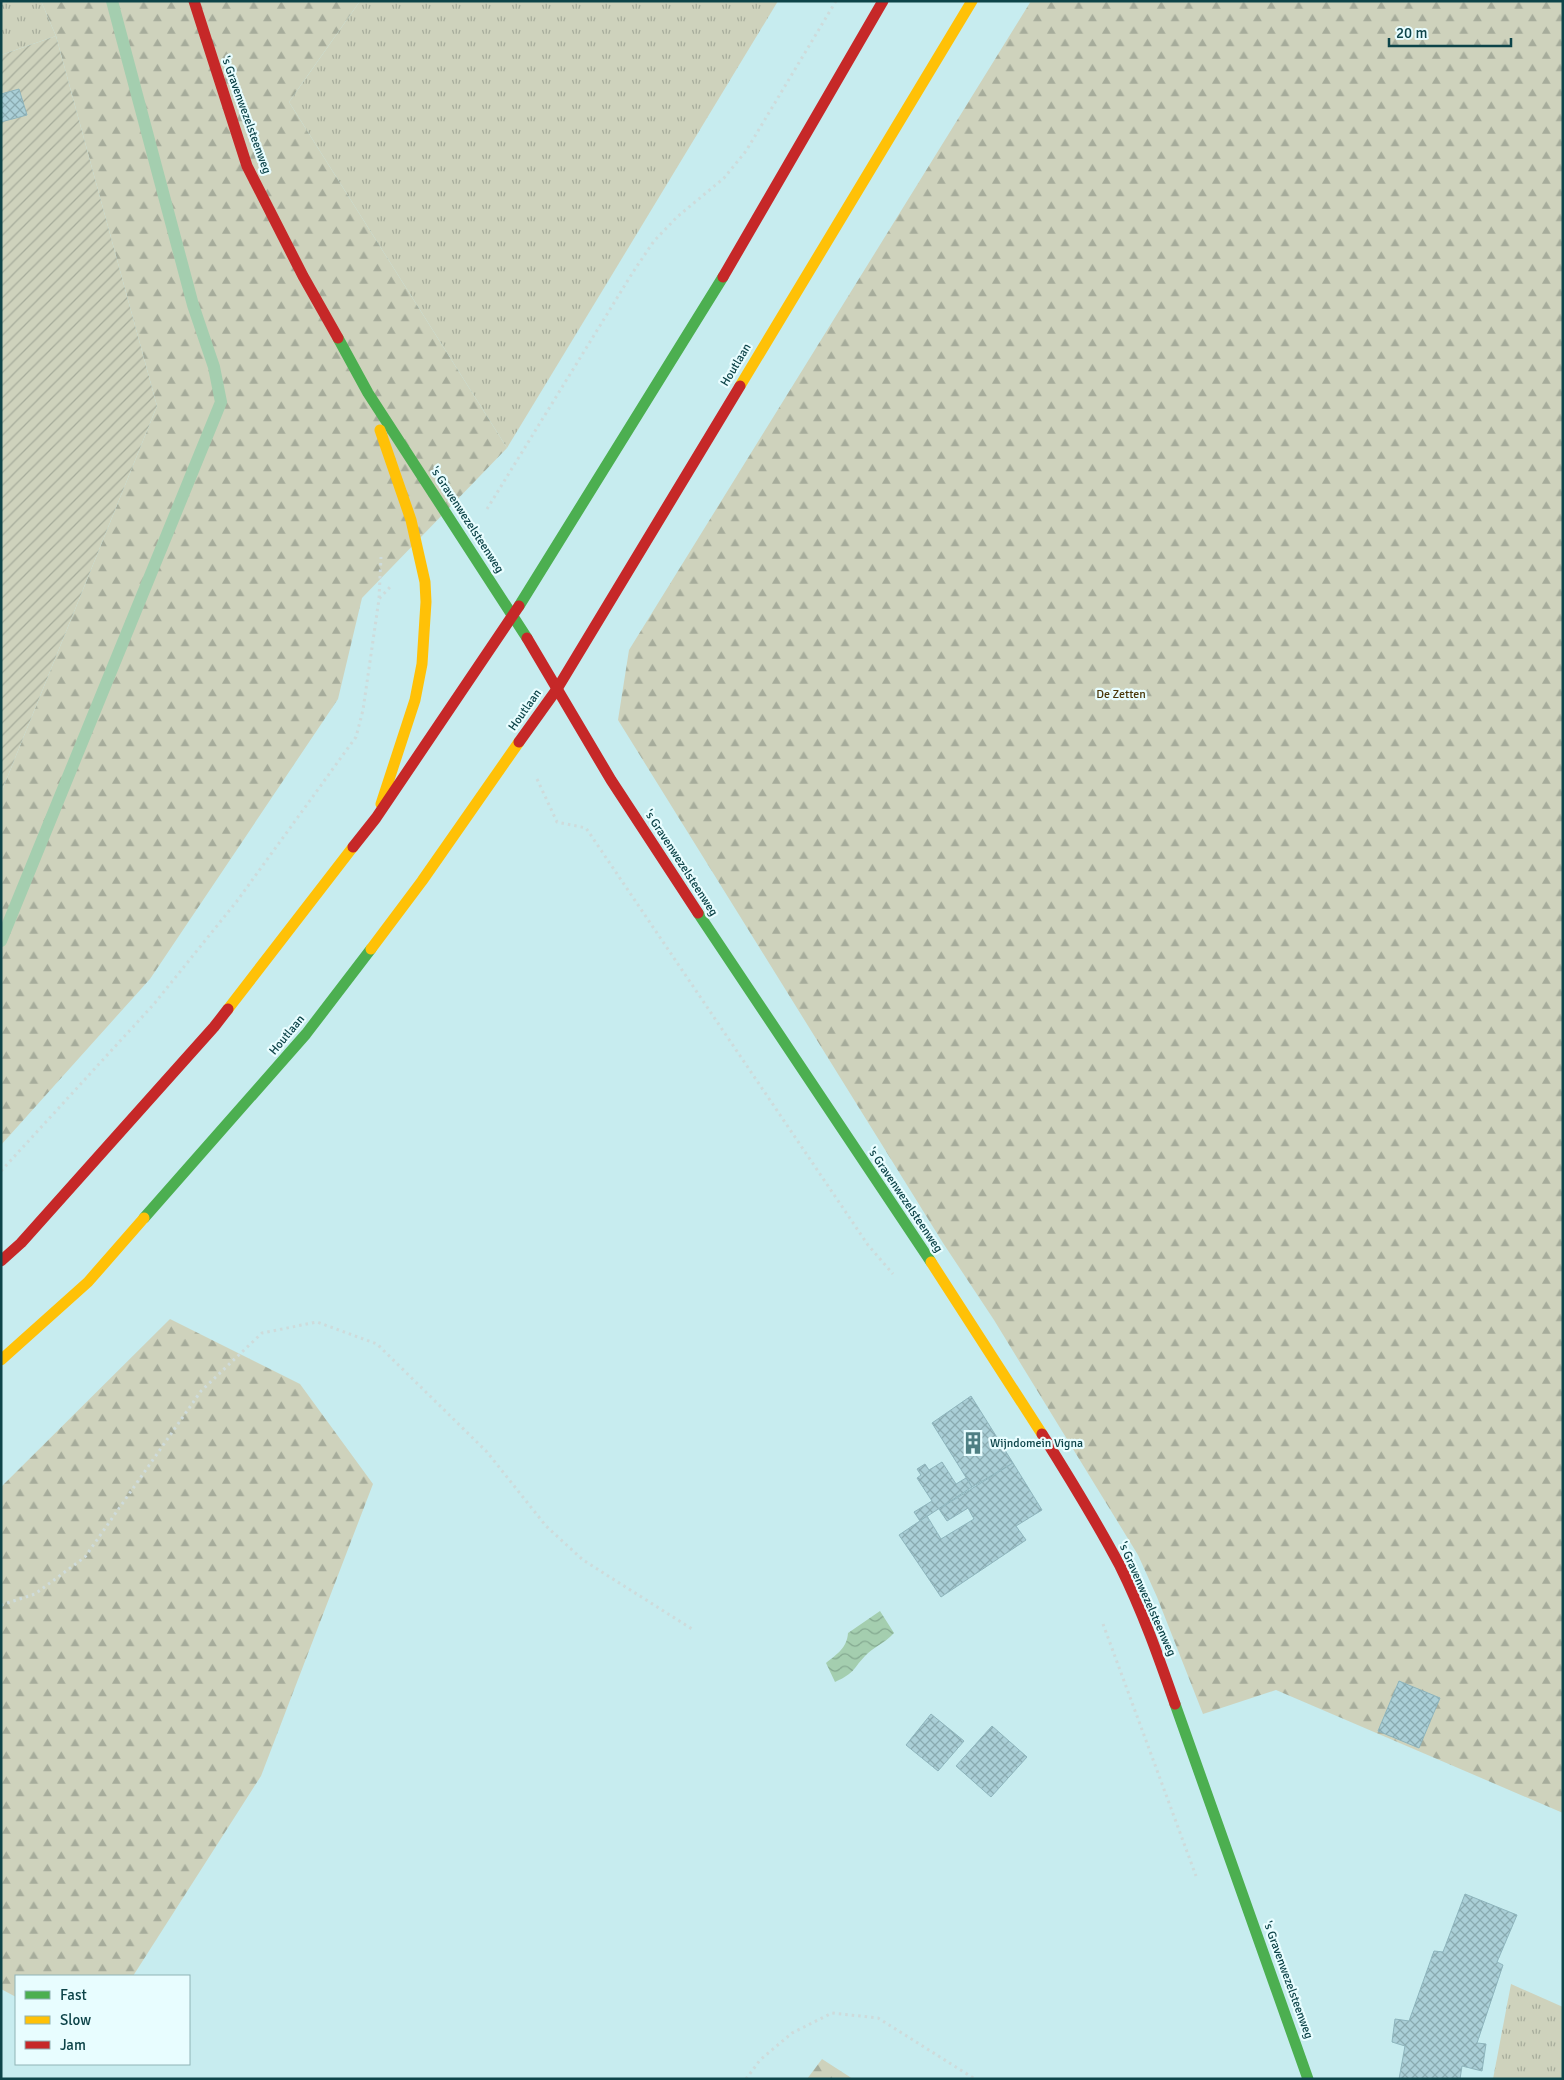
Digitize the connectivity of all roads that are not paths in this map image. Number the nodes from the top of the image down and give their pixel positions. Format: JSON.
{"nodes":[{"id":1,"x":194,"y":1,"type":"edge"},
{"id":2,"x":883,"y":1,"type":"edge"},
{"id":3,"x":972,"y":1,"type":"edge"},
{"id":4,"x":368,"y":393,"type":"junction"},
{"id":5,"x":514,"y":615,"type":"junction"},
{"id":6,"x":557,"y":689,"type":"junction"},
{"id":7,"x":376,"y":818,"type":"junction"},
{"id":8,"x":1,"y":1261,"type":"edge"},
{"id":9,"x":1,"y":1360,"type":"edge"},
{"id":10,"x":1308,"y":2079,"type":"edge"}],
"edges":[{"from":1,"to":4,"type":"main road","name":"'s Gravenwezelsteenweg"},
{"from":2,"to":5,"type":"main road"},
{"from":3,"to":6,"type":"main road","name":"Houtlaan"},
{"from":4,"to":5,"type":"main road","name":"'s Gravenwezelsteenweg"},
{"from":4,"to":7,"type":"main road","name":"'s Gravenwezelsteenweg"},
{"from":5,"to":6,"type":"main road","name":"'s Gravenwezelsteenweg"},
{"from":5,"to":7,"type":"main road"},
{"from":6,"to":9,"type":"main road","name":"Houtlaan"},
{"from":6,"to":10,"type":"main road","name":"'s Gravenwezelsteenweg"},
{"from":7,"to":8,"type":"main road"}]}
